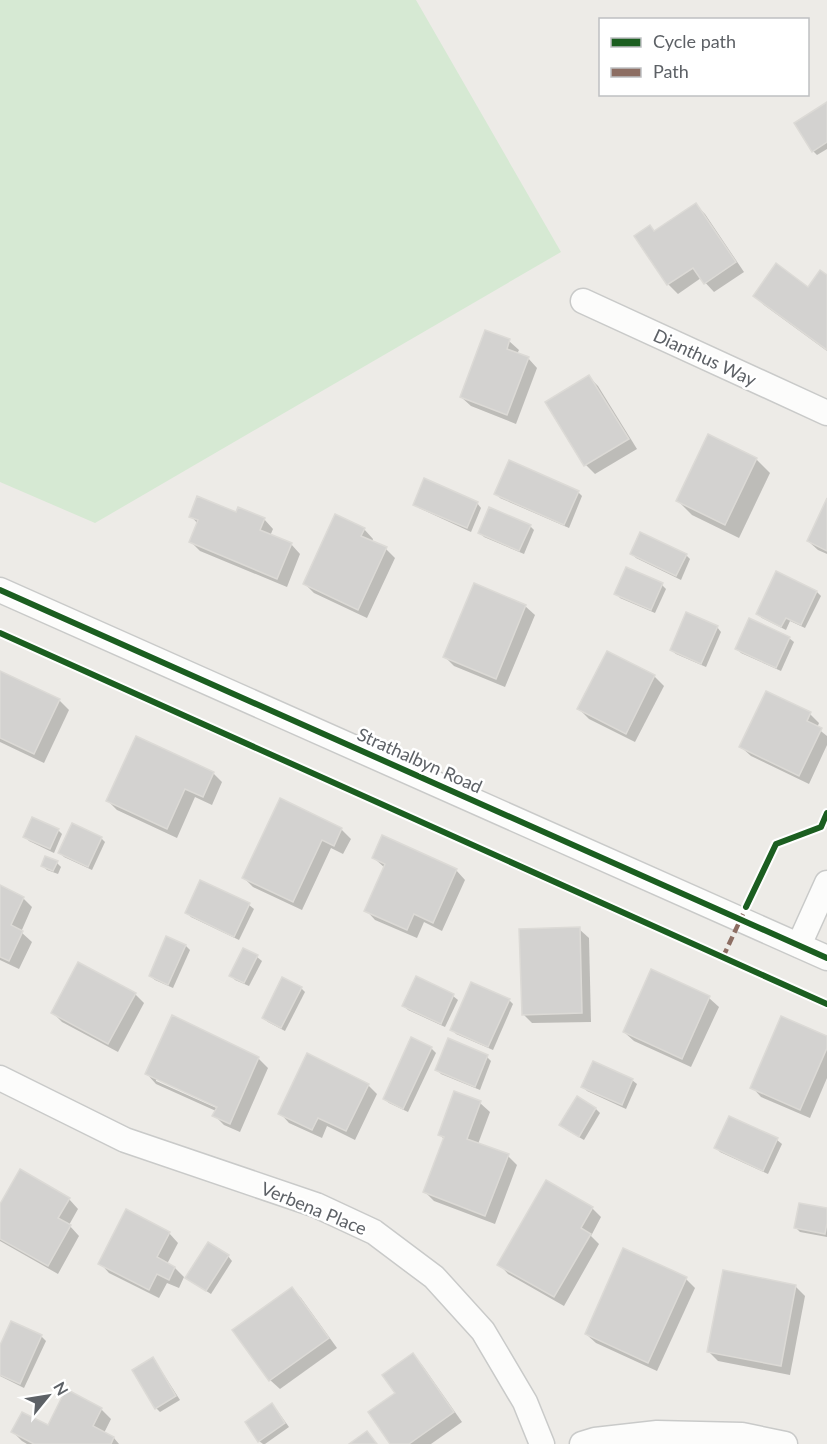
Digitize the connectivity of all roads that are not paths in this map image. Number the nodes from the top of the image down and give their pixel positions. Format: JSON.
{"nodes":[{"id":1,"x":583,"y":301,"type":"dead end"},
{"id":2,"x":827,"y":413,"type":"edge"},
{"id":3,"x":0,"y":590,"type":"edge"},
{"id":4,"x":827,"y":883,"type":"edge"},
{"id":5,"x":799,"y":945,"type":"junction"},
{"id":6,"x":827,"y":958,"type":"edge"},
{"id":7,"x":0,"y":1078,"type":"edge"},
{"id":8,"x":542,"y":1444,"type":"edge"},
{"id":9,"x":582,"y":1444,"type":"edge"},
{"id":10,"x":785,"y":1444,"type":"edge"}],
"edges":[{"from":1,"to":2,"type":"street","name":"Dianthus Way"},
{"from":3,"to":5,"type":"street","name":"Strathalbyn Road"},
{"from":4,"to":5,"type":"street"},
{"from":5,"to":6,"type":"street","name":"Strathalbyn Road"},
{"from":7,"to":8,"type":"street","name":"Verbena Place"},
{"from":9,"to":10,"type":"street"}]}
